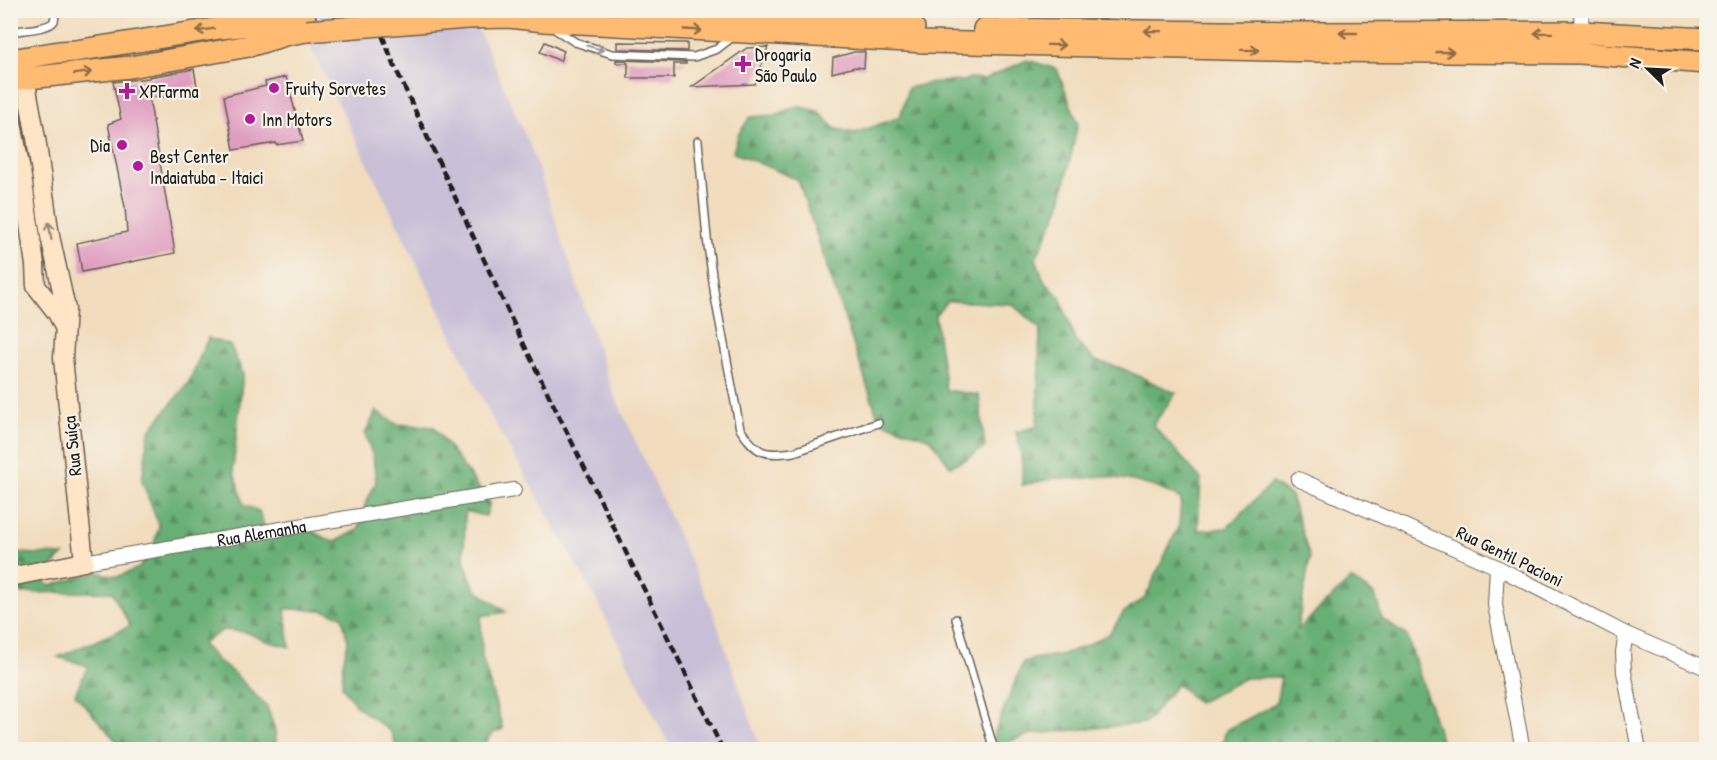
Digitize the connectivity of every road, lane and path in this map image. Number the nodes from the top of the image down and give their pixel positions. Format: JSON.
{"nodes":[{"id":1,"x":55,"y":10,"type":"edge"},
{"id":2,"x":387,"y":10,"type":"edge"},
{"id":3,"x":662,"y":10,"type":"edge"},
{"id":4,"x":1581,"y":10,"type":"edge"},
{"id":5,"x":779,"y":14,"type":"edge"},
{"id":6,"x":480,"y":15,"type":"edge"},
{"id":7,"x":544,"y":21,"type":"junction"},
{"id":8,"x":280,"y":22,"type":"edge"},
{"id":9,"x":306,"y":25,"type":"junction"},
{"id":10,"x":10,"y":32,"type":"edge"},
{"id":11,"x":738,"y":32,"type":"junction"},
{"id":12,"x":1702,"y":37,"type":"edge"},
{"id":13,"x":1582,"y":43,"type":"junction"},
{"id":14,"x":1707,"y":63,"type":"edge"},
{"id":15,"x":13,"y":67,"type":"edge"},
{"id":16,"x":10,"y":112,"type":"edge"},
{"id":17,"x":36,"y":138,"type":"junction"},
{"id":18,"x":698,"y":141,"type":"dead end"},
{"id":19,"x":16,"y":142,"type":"junction"},
{"id":20,"x":56,"y":262,"type":"junction"},
{"id":21,"x":35,"y":265,"type":"junction"},
{"id":22,"x":65,"y":330,"type":"junction"},
{"id":23,"x":878,"y":423,"type":"dead end"},
{"id":24,"x":1298,"y":479,"type":"dead end"},
{"id":25,"x":514,"y":490,"type":"dead end"},
{"id":26,"x":84,"y":562,"type":"junction"},
{"id":27,"x":1497,"y":567,"type":"junction"},
{"id":28,"x":10,"y":577,"type":"edge"},
{"id":29,"x":956,"y":619,"type":"dead end"},
{"id":30,"x":1626,"y":634,"type":"junction"},
{"id":31,"x":1707,"y":668,"type":"edge"},
{"id":32,"x":994,"y":750,"type":"edge"},
{"id":33,"x":1523,"y":750,"type":"edge"},
{"id":34,"x":1639,"y":750,"type":"edge"}],
"edges":[{"from":1,"to":10,"type":"lane"},
{"from":2,"to":9,"type":"main road"},
{"from":3,"to":5,"type":"main road"},
{"from":4,"to":13,"type":"street"},
{"from":13,"to":5,"type":"main road","one_way":true},
{"from":6,"to":7,"type":"main road"},
{"from":6,"to":9,"type":"main road","bridge":true},
{"from":7,"to":11,"type":"main road","one_way":true},
{"from":7,"to":11,"type":"lane","one_way":true},
{"from":8,"to":9,"type":"main road"},
{"from":8,"to":15,"type":"main road","one_way":true},
{"from":15,"to":8,"type":"main road","one_way":true},
{"from":11,"to":13,"type":"main road","one_way":true},
{"from":12,"to":13,"type":"main road"},
{"from":13,"to":14,"type":"main road"},
{"from":15,"to":17,"type":"street","name":"Rua Suíça"},
{"from":16,"to":19,"type":"street"},
{"from":17,"to":19,"type":"street"},
{"from":20,"to":17,"type":"street","name":"Rua Suíça","one_way":true},
{"from":18,"to":23,"type":"lane"},
{"from":19,"to":21,"type":"street"},
{"from":20,"to":21,"type":"street"},
{"from":20,"to":22,"type":"street","name":"Rua Suíça"},
{"from":21,"to":22,"type":"street"},
{"from":22,"to":26,"type":"street","name":"Rua Suíça"},
{"from":24,"to":27,"type":"street","name":"Rua Gentil Pacioni"},
{"from":25,"to":26,"type":"street","name":"Rua Alemanha"},
{"from":26,"to":28,"type":"street","name":"Rua Alemanha"},
{"from":27,"to":30,"type":"street","name":"Rua Gentil Pacioni"},
{"from":27,"to":33,"type":"street"},
{"from":29,"to":32,"type":"lane"},
{"from":30,"to":31,"type":"street","name":"Rua Gentil Pacioni"},
{"from":30,"to":34,"type":"street"}]}
